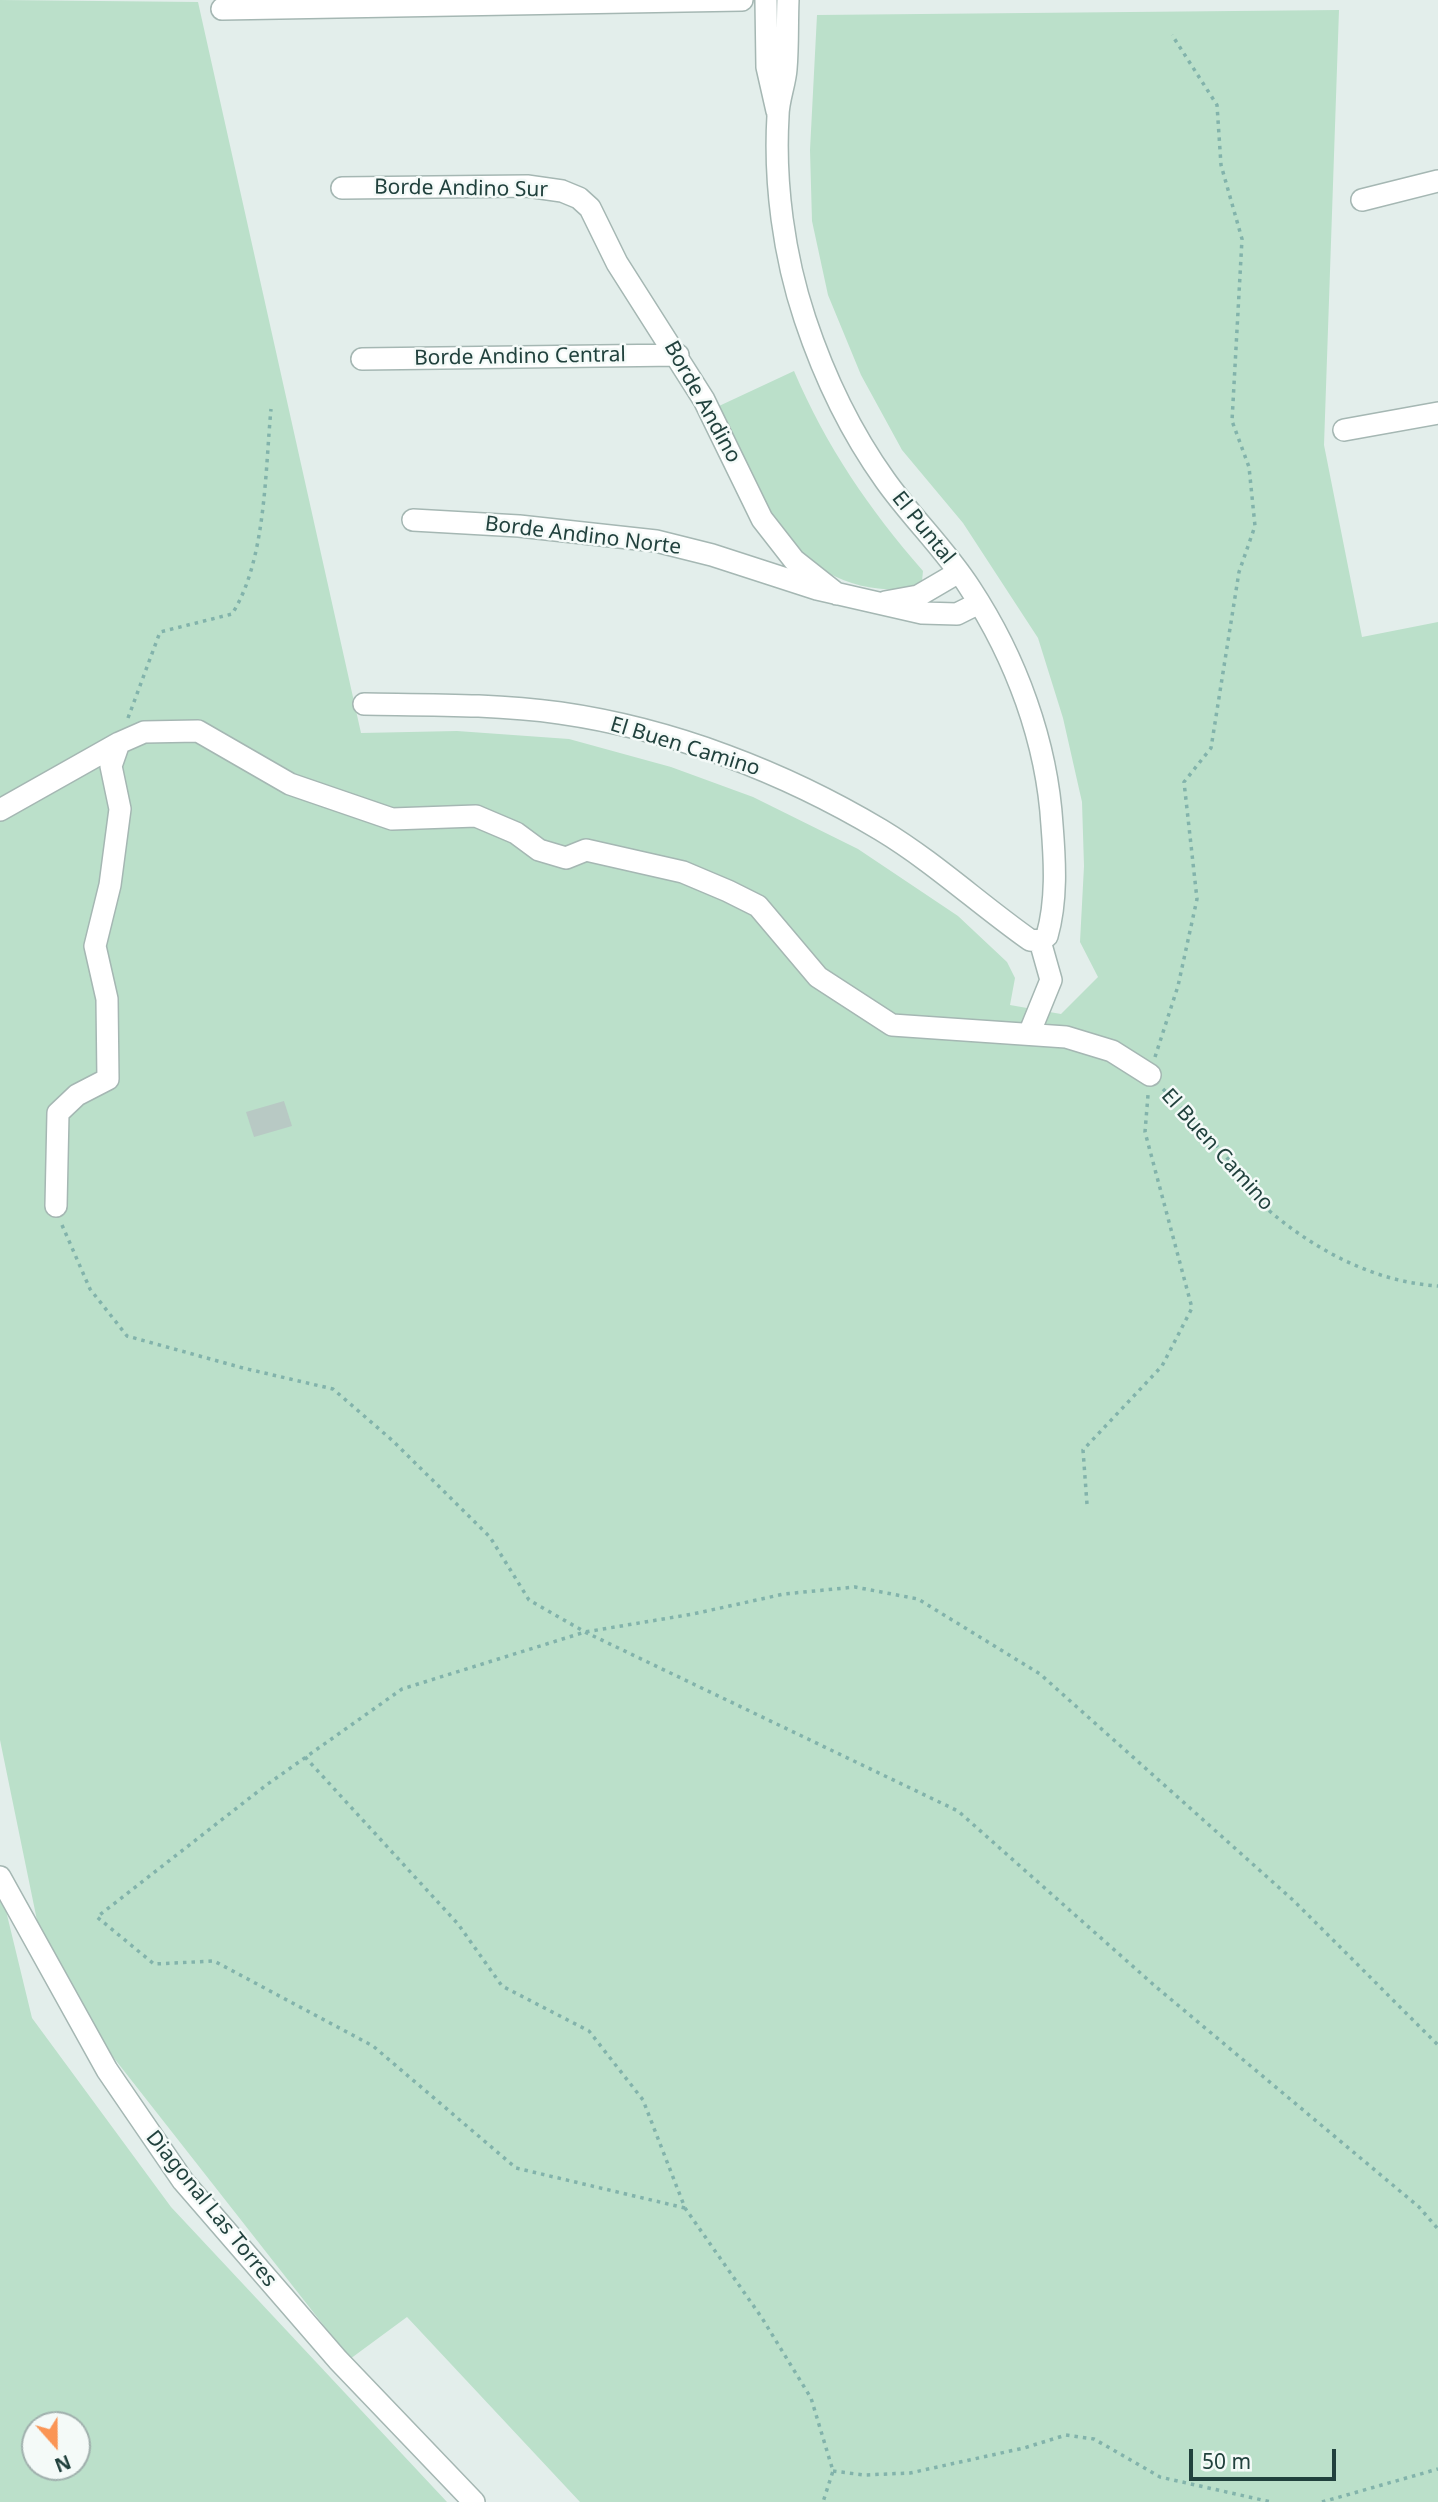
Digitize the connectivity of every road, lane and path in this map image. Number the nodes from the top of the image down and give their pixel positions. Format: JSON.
{"nodes":[{"id":1,"x":743,"y":0,"type":"edge"},
{"id":2,"x":766,"y":0,"type":"edge"},
{"id":3,"x":788,"y":0,"type":"edge"},
{"id":4,"x":222,"y":9,"type":"dead end"},
{"id":5,"x":1172,"y":36,"type":"dead end"},
{"id":6,"x":778,"y":113,"type":"junction"},
{"id":7,"x":1438,"y":181,"type":"edge"},
{"id":8,"x":342,"y":188,"type":"dead end"},
{"id":9,"x":579,"y":198,"type":"joint"},
{"id":10,"x":1362,"y":200,"type":"dead end"},
{"id":11,"x":678,"y":355,"type":"junction"},
{"id":12,"x":362,"y":359,"type":"dead end"},
{"id":13,"x":271,"y":410,"type":"dead end"},
{"id":14,"x":1438,"y":413,"type":"edge"},
{"id":15,"x":1344,"y":430,"type":"dead end"},
{"id":16,"x":413,"y":520,"type":"dead end"},
{"id":17,"x":774,"y":537,"type":"junction"},
{"id":18,"x":750,"y":567,"type":"junction"},
{"id":19,"x":960,"y":572,"type":"junction"},
{"id":20,"x":837,"y":594,"type":"junction"},
{"id":21,"x":877,"y":602,"type":"junction"},
{"id":22,"x":979,"y":603,"type":"junction"},
{"id":23,"x":364,"y":704,"type":"dead end"},
{"id":24,"x":119,"y":743,"type":"junction"},
{"id":25,"x":0,"y":810,"type":"edge"},
{"id":26,"x":1040,"y":941,"type":"junction"},
{"id":27,"x":1030,"y":1034,"type":"junction"},
{"id":28,"x":1150,"y":1075,"type":"junction"},
{"id":29,"x":55,"y":1206,"type":"joint"},
{"id":30,"x":1438,"y":1286,"type":"edge"},
{"id":31,"x":1087,"y":1504,"type":"dead end"},
{"id":32,"x":584,"y":1632,"type":"junction"},
{"id":33,"x":305,"y":1757,"type":"junction"},
{"id":34,"x":0,"y":1877,"type":"edge"},
{"id":35,"x":1438,"y":2045,"type":"edge"},
{"id":36,"x":685,"y":2208,"type":"junction"},
{"id":37,"x":1438,"y":2229,"type":"edge"},
{"id":38,"x":1438,"y":2469,"type":"edge"},
{"id":39,"x":833,"y":2471,"type":"junction"},
{"id":40,"x":474,"y":2502,"type":"edge"},
{"id":41,"x":823,"y":2502,"type":"edge"},
{"id":42,"x":1271,"y":2502,"type":"edge"},
{"id":43,"x":1322,"y":2502,"type":"edge"}],
"edges":[{"from":1,"to":4,"type":"street"},
{"from":2,"to":6,"type":"street","name":"El Puntal"},
{"from":3,"to":6,"type":"street","name":"El Puntal"},
{"from":5,"to":28,"type":"path"},
{"from":6,"to":19,"type":"street","name":"El Puntal"},
{"from":7,"to":10,"type":"street"},
{"from":8,"to":9,"type":"street","name":"Borde Andino Sur"},
{"from":9,"to":11,"type":"street","name":"Borde Andino"},
{"from":11,"to":12,"type":"street","name":"Borde Andino Central"},
{"from":11,"to":17,"type":"street","name":"Borde Andino"},
{"from":13,"to":24,"type":"path"},
{"from":14,"to":15,"type":"street"},
{"from":16,"to":18,"type":"street","name":"Borde Andino Norte"},
{"from":17,"to":18,"type":"street"},
{"from":17,"to":20,"type":"street","name":"Borde Andino"},
{"from":18,"to":20,"type":"street","name":"Borde Andino Norte"},
{"from":19,"to":21,"type":"street"},
{"from":19,"to":22,"type":"street","name":"El Puntal"},
{"from":20,"to":21,"type":"street","name":"Borde Andino Norte"},
{"from":21,"to":22,"type":"street"},
{"from":22,"to":26,"type":"street","name":"El Puntal"},
{"from":23,"to":26,"type":"street","name":"El Buen Camino"},
{"from":24,"to":25,"type":"street"},
{"from":24,"to":27,"type":"street"},
{"from":24,"to":29,"type":"street"},
{"from":26,"to":27,"type":"street"},
{"from":27,"to":28,"type":"street"},
{"from":28,"to":30,"type":"path","name":"El Buen Camino"},
{"from":28,"to":31,"type":"path"},
{"from":29,"to":32,"type":"path"},
{"from":32,"to":33,"type":"path"},
{"from":32,"to":35,"type":"path"},
{"from":32,"to":37,"type":"path"},
{"from":33,"to":36,"type":"path"},
{"from":33,"to":36,"type":"path"},
{"from":34,"to":40,"type":"street","name":"Diagonal Las Torres"},
{"from":36,"to":39,"type":"path"},
{"from":38,"to":43,"type":"path"},
{"from":39,"to":41,"type":"path"},
{"from":39,"to":42,"type":"path"}]}
